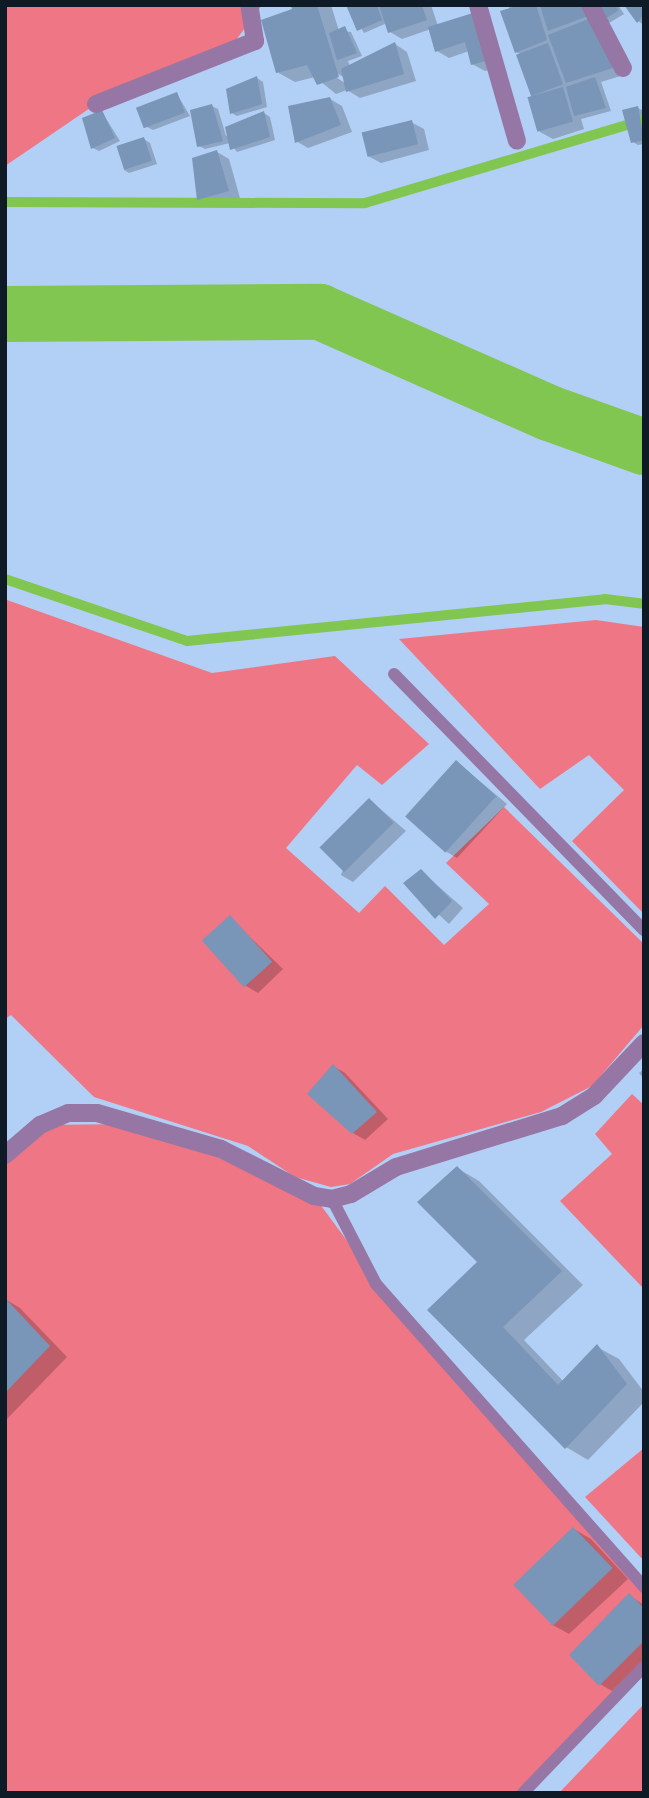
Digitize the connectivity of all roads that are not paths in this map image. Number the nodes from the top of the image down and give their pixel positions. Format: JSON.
{"nodes":[{"id":1,"x":249,"y":5,"type":"edge"},
{"id":2,"x":478,"y":5,"type":"edge"},
{"id":3,"x":590,"y":5,"type":"edge"},
{"id":4,"x":623,"y":68,"type":"dead end"},
{"id":5,"x":96,"y":104,"type":"dead end"},
{"id":6,"x":517,"y":141,"type":"dead end"},
{"id":7,"x":394,"y":674,"type":"dead end"},
{"id":8,"x":644,"y":930,"type":"edge"},
{"id":9,"x":644,"y":1043,"type":"edge"},
{"id":10,"x":5,"y":1155,"type":"edge"},
{"id":11,"x":332,"y":1199,"type":"junction"},
{"id":12,"x":644,"y":1587,"type":"edge"},
{"id":13,"x":644,"y":1667,"type":"edge"},
{"id":14,"x":523,"y":1793,"type":"edge"}],
"edges":[{"from":1,"to":5,"type":"street"},
{"from":2,"to":6,"type":"street"},
{"from":3,"to":4,"type":"street"},
{"from":7,"to":8,"type":"lane"},
{"from":9,"to":11,"type":"street"},
{"from":10,"to":11,"type":"street"},
{"from":11,"to":12,"type":"lane"},
{"from":13,"to":14,"type":"lane"}]}
